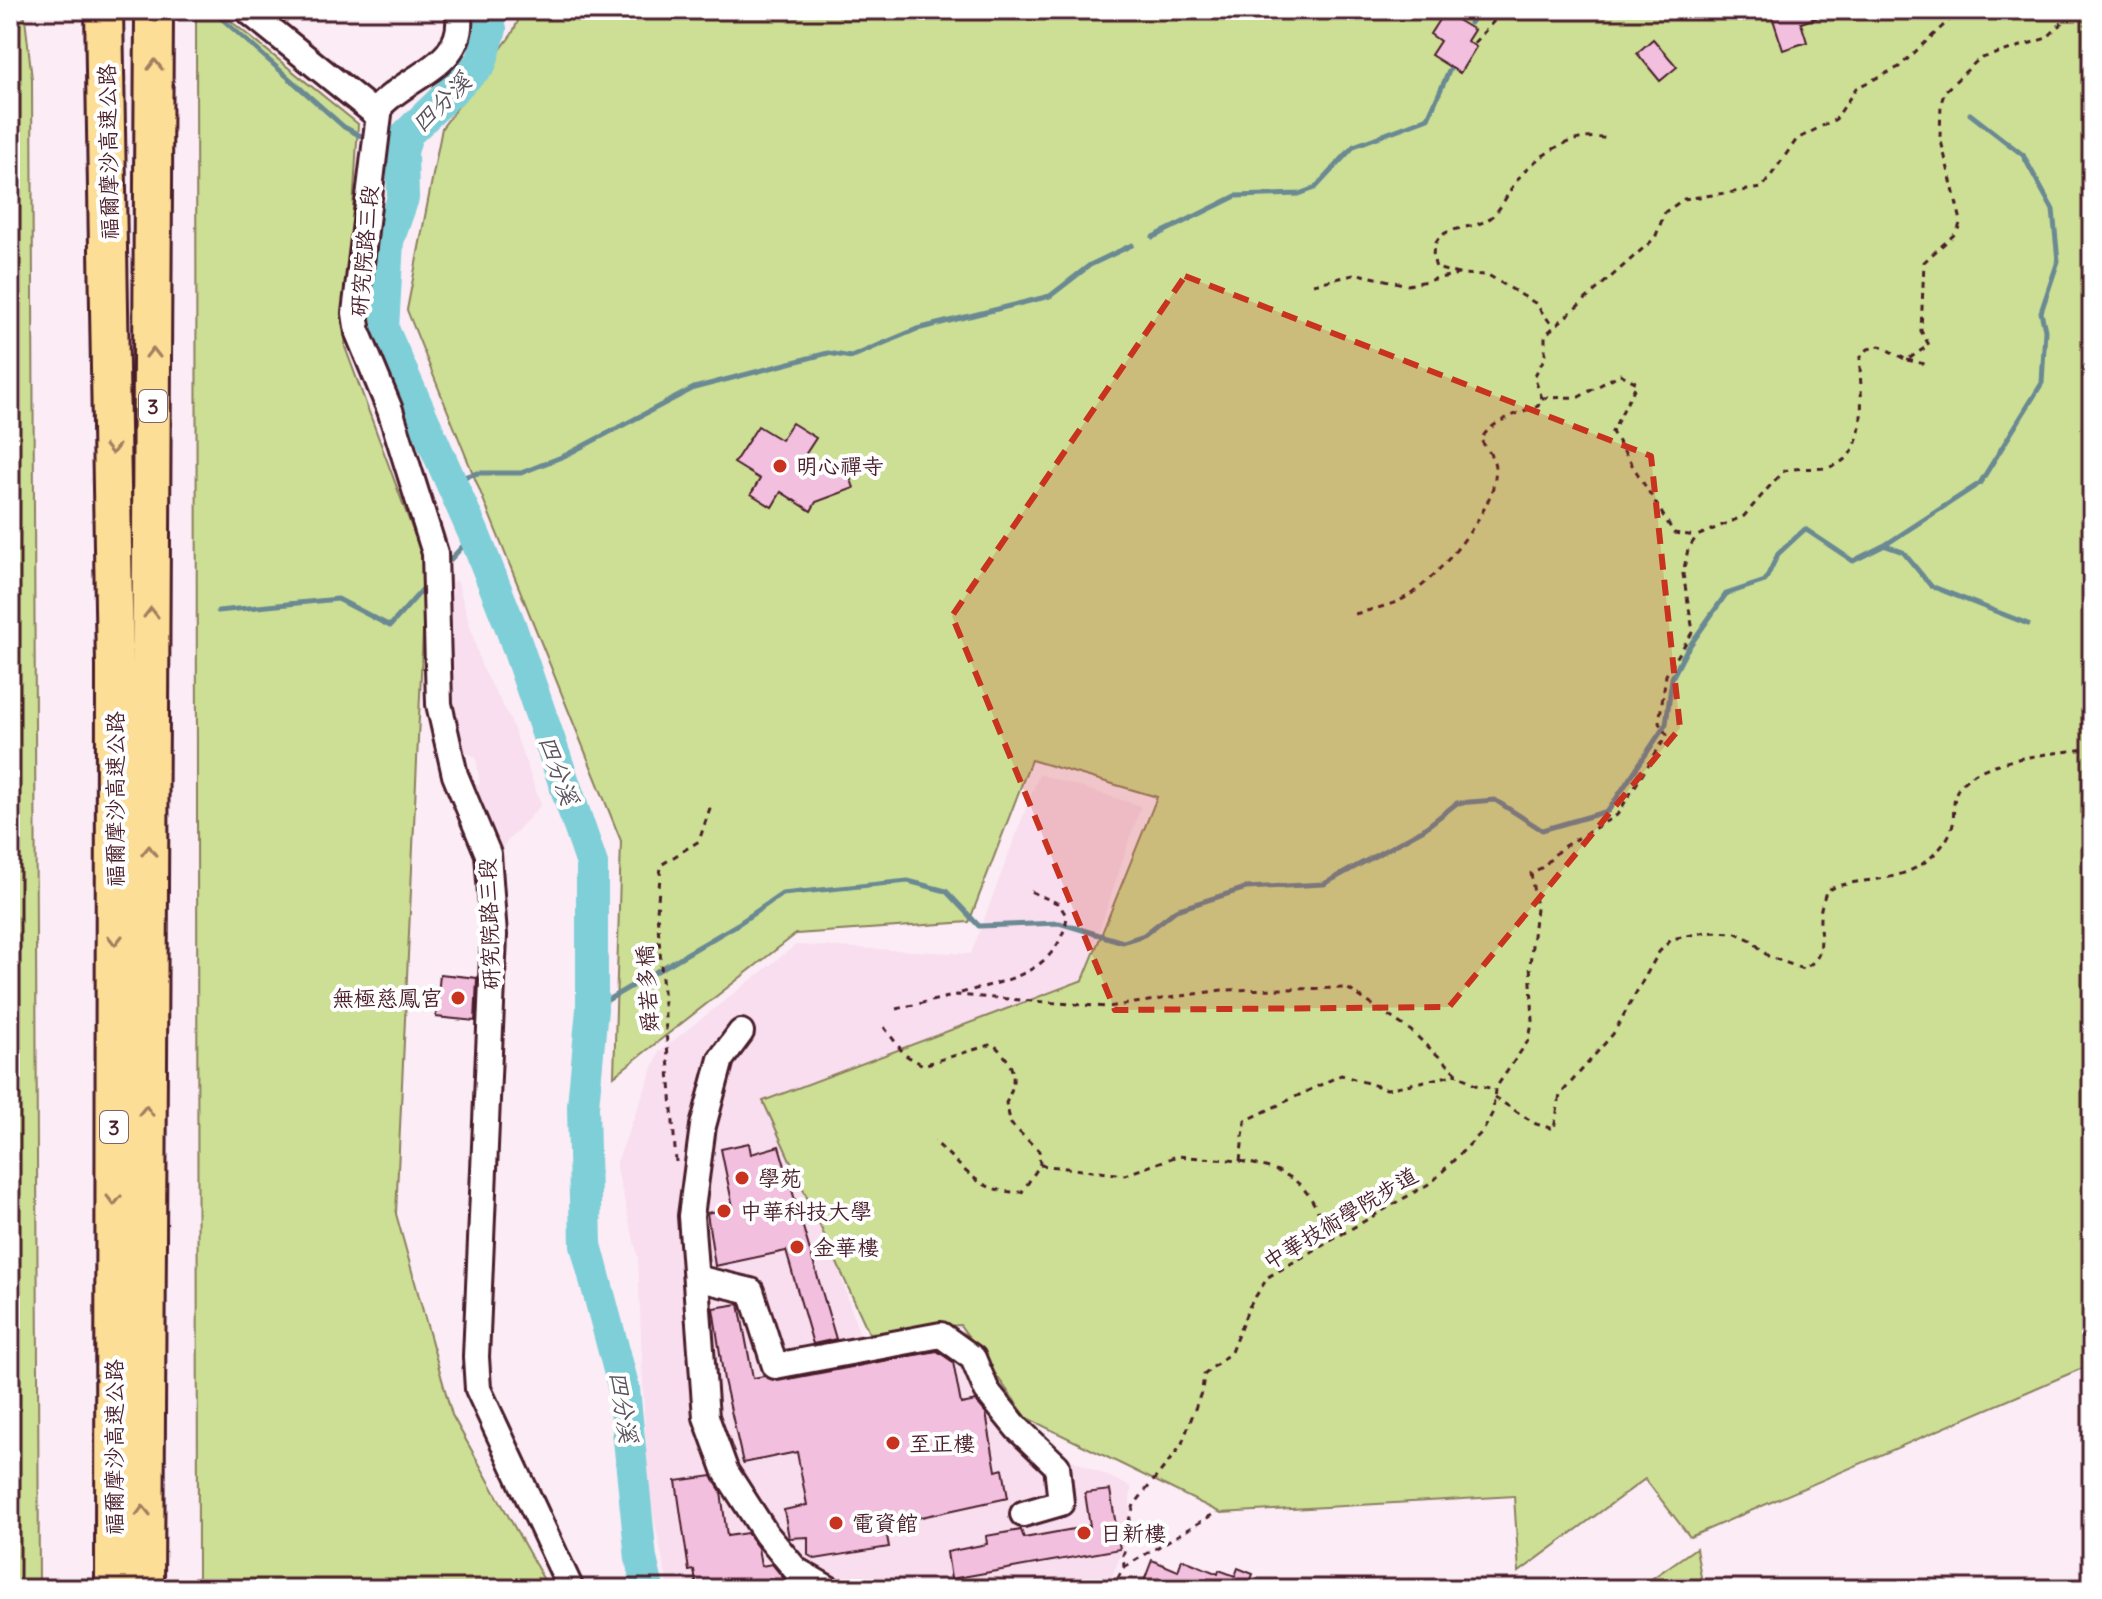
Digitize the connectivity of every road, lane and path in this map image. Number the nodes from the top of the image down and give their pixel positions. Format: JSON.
{"nodes":[{"id":1,"x":104,"y":10,"type":"edge"},
{"id":2,"x":154,"y":10,"type":"edge"},
{"id":3,"x":247,"y":10,"type":"edge"},
{"id":4,"x":458,"y":10,"type":"edge"},
{"id":5,"x":1504,"y":10,"type":"edge"},
{"id":6,"x":1960,"y":10,"type":"edge"},
{"id":7,"x":2074,"y":10,"type":"edge"},
{"id":8,"x":1474,"y":43,"type":"dead end"},
{"id":9,"x":377,"y":115,"type":"junction"},
{"id":10,"x":1608,"y":139,"type":"dead end"},
{"id":11,"x":1458,"y":274,"type":"junction"},
{"id":12,"x":1313,"y":284,"type":"dead end"},
{"id":13,"x":1552,"y":325,"type":"junction"},
{"id":14,"x":1907,"y":360,"type":"junction"},
{"id":15,"x":1925,"y":364,"type":"dead end"},
{"id":16,"x":1542,"y":398,"type":"junction"},
{"id":17,"x":1697,"y":536,"type":"junction"},
{"id":18,"x":1355,"y":614,"type":"dead end"},
{"id":19,"x":2092,"y":748,"type":"edge"},
{"id":20,"x":712,"y":802,"type":"dead end"},
{"id":21,"x":1028,"y":890,"type":"dead end"},
{"id":22,"x":954,"y":996,"type":"junction"},
{"id":23,"x":896,"y":1009,"type":"dead end"},
{"id":24,"x":884,"y":1027,"type":"dead end"},
{"id":25,"x":741,"y":1032,"type":"dead end"},
{"id":26,"x":668,"y":1063,"type":"dead end"},
{"id":27,"x":1458,"y":1074,"type":"junction"},
{"id":28,"x":1495,"y":1089,"type":"junction"},
{"id":29,"x":1494,"y":1097,"type":"junction"},
{"id":30,"x":934,"y":1141,"type":"dead end"},
{"id":31,"x":1240,"y":1161,"type":"junction"},
{"id":32,"x":1040,"y":1165,"type":"junction"},
{"id":33,"x":1332,"y":1241,"type":"junction"},
{"id":34,"x":696,"y":1278,"type":"junction"},
{"id":35,"x":1217,"y":1512,"type":"dead end"},
{"id":36,"x":1023,"y":1514,"type":"dead end"},
{"id":37,"x":1145,"y":1530,"type":"dead end"},
{"id":38,"x":1132,"y":1533,"type":"junction"},
{"id":39,"x":1124,"y":1567,"type":"junction"},
{"id":40,"x":114,"y":1589,"type":"edge"},
{"id":41,"x":145,"y":1589,"type":"edge"},
{"id":42,"x":571,"y":1589,"type":"edge"},
{"id":43,"x":829,"y":1589,"type":"edge"},
{"id":44,"x":1112,"y":1589,"type":"edge"}],
"edges":[{"from":1,"to":40,"type":"highway","name":"福爾摩沙高速公路","number":"3","one_way":true},
{"from":41,"to":2,"type":"highway","name":"福爾摩沙高速公路","number":"3","one_way":true},
{"from":3,"to":9,"type":"street"},
{"from":4,"to":9,"type":"street"},
{"from":5,"to":8,"type":"path"},
{"from":6,"to":13,"type":"path"},
{"from":7,"to":14,"type":"path"},
{"from":9,"to":42,"type":"street","name":"研究院路三段"},
{"from":10,"to":11,"type":"path"},
{"from":11,"to":12,"type":"path"},
{"from":11,"to":13,"type":"path"},
{"from":13,"to":16,"type":"path"},
{"from":14,"to":15,"type":"path"},
{"from":14,"to":17,"type":"path"},
{"from":16,"to":17,"type":"path"},
{"from":16,"to":18,"type":"path"},
{"from":17,"to":28,"type":"path","name":"中華技術學院步道"},
{"from":19,"to":29,"type":"path"},
{"from":20,"to":26,"type":"path","name":"舜若多橋"},
{"from":21,"to":22,"type":"path"},
{"from":22,"to":23,"type":"path"},
{"from":22,"to":27,"type":"path"},
{"from":24,"to":32,"type":"path"},
{"from":25,"to":34,"type":"street"},
{"from":27,"to":28,"type":"path"},
{"from":27,"to":31,"type":"path"},
{"from":28,"to":29,"type":"path","name":"中華技術學院步道"},
{"from":29,"to":33,"type":"path","name":"中華技術學院步道"},
{"from":30,"to":32,"type":"path"},
{"from":31,"to":32,"type":"path"},
{"from":31,"to":33,"type":"path"},
{"from":33,"to":38,"type":"path","name":"中華技術學院步道"},
{"from":34,"to":36,"type":"street"},
{"from":34,"to":43,"type":"street"},
{"from":35,"to":39,"type":"path"},
{"from":37,"to":38,"type":"path"},
{"from":38,"to":39,"type":"path","name":"中華技術學院步道"},
{"from":39,"to":44,"type":"path","name":"中華技術學院步道"}]}
